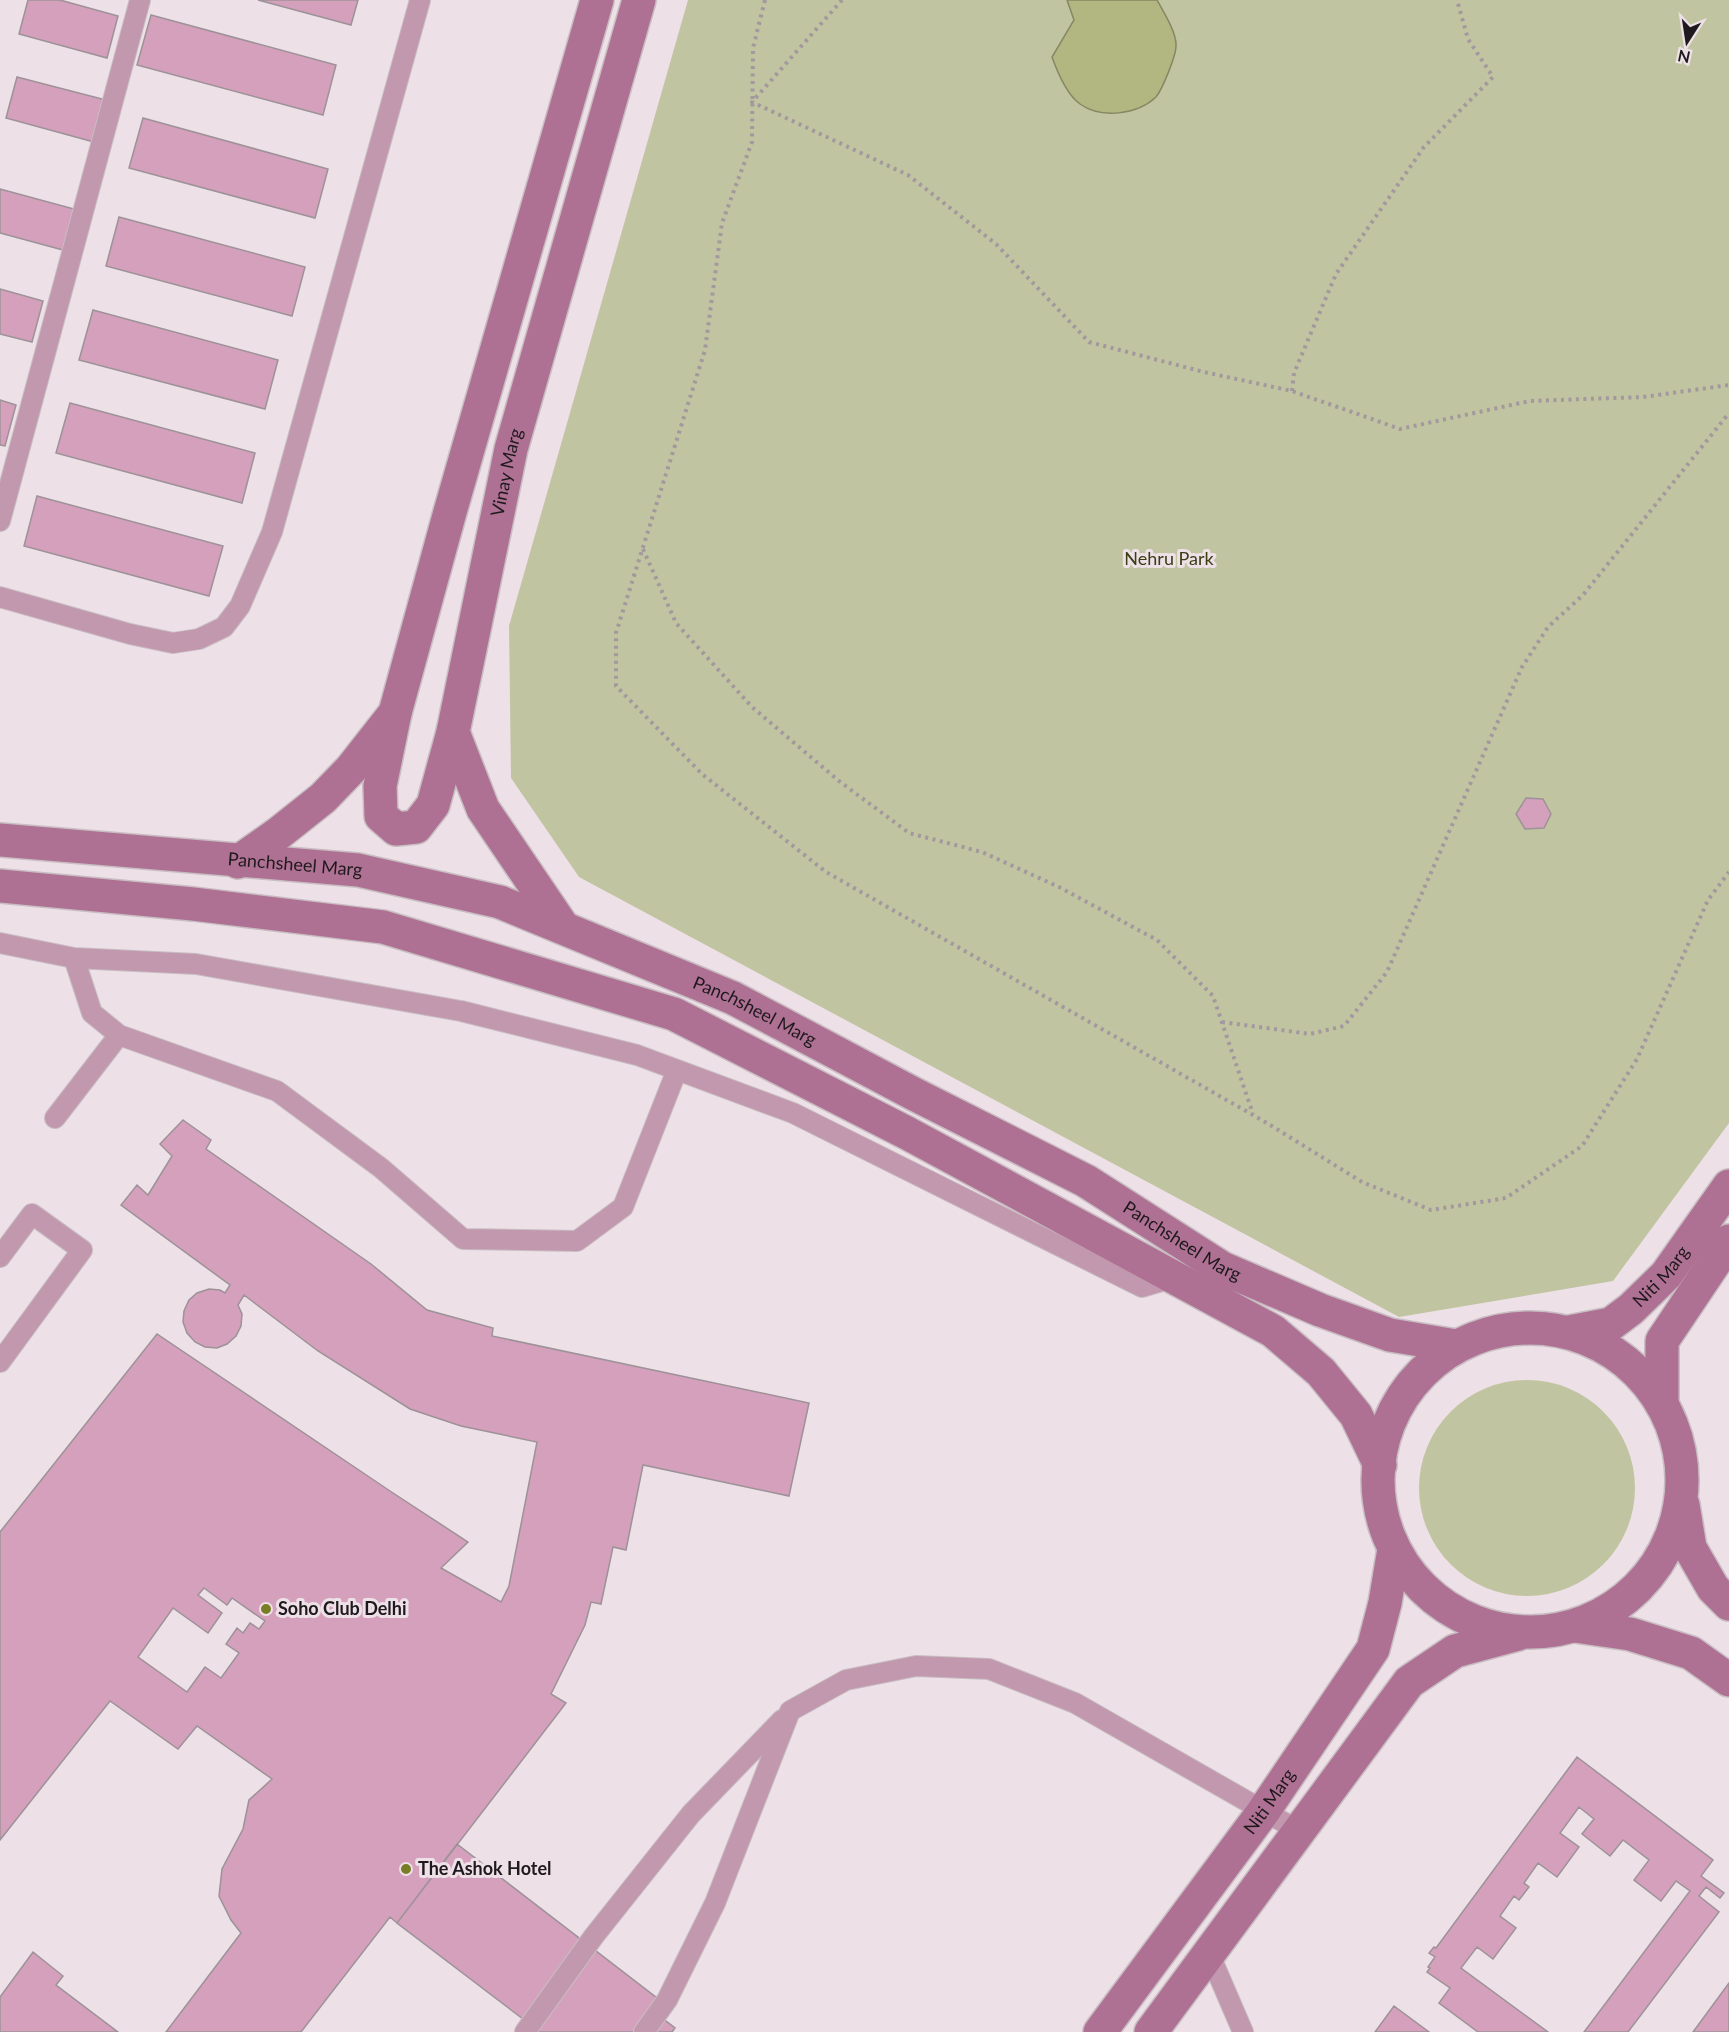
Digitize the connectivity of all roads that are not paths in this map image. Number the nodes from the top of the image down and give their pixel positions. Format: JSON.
{"nodes":[{"id":1,"x":140,"y":0,"type":"edge"},
{"id":2,"x":420,"y":0,"type":"edge"},
{"id":3,"x":597,"y":0,"type":"edge"},
{"id":4,"x":639,"y":0,"type":"edge"},
{"id":5,"x":0,"y":521,"type":"edge"},
{"id":6,"x":0,"y":597,"type":"edge"},
{"id":7,"x":395,"y":713,"type":"junction"},
{"id":8,"x":453,"y":732,"type":"junction"},
{"id":9,"x":0,"y":840,"type":"edge"},
{"id":10,"x":238,"y":862,"type":"junction"},
{"id":11,"x":0,"y":886,"type":"edge"},
{"id":12,"x":562,"y":927,"type":"junction"},
{"id":13,"x":0,"y":943,"type":"edge"},
{"id":14,"x":74,"y":958,"type":"junction"},
{"id":15,"x":119,"y":1035,"type":"junction"},
{"id":16,"x":677,"y":1070,"type":"junction"},
{"id":17,"x":56,"y":1118,"type":"dead end"},
{"id":18,"x":1729,"y":1186,"type":"edge"},
{"id":19,"x":1729,"y":1241,"type":"edge"},
{"id":20,"x":0,"y":1257,"type":"edge"},
{"id":21,"x":1176,"y":1277,"type":"junction"},
{"id":22,"x":1569,"y":1332,"type":"junction"},
{"id":23,"x":1456,"y":1346,"type":"junction"},
{"id":24,"x":0,"y":1362,"type":"edge"},
{"id":25,"x":1662,"y":1401,"type":"junction"},
{"id":26,"x":1380,"y":1465,"type":"junction"},
{"id":27,"x":1681,"y":1495,"type":"junction"},
{"id":28,"x":1394,"y":1549,"type":"junction"},
{"id":29,"x":1729,"y":1604,"type":"edge"},
{"id":30,"x":1573,"y":1625,"type":"junction"},
{"id":31,"x":1529,"y":1631,"type":"junction"},
{"id":32,"x":1729,"y":1680,"type":"edge"},
{"id":33,"x":790,"y":1711,"type":"junction"},
{"id":34,"x":1263,"y":1812,"type":"junction"},
{"id":35,"x":1299,"y":1831,"type":"junction"},
{"id":36,"x":1209,"y":1953,"type":"junction"},
{"id":37,"x":525,"y":2032,"type":"edge"},
{"id":38,"x":644,"y":2032,"type":"edge"},
{"id":39,"x":1100,"y":2032,"type":"edge"},
{"id":40,"x":1151,"y":2032,"type":"edge"},
{"id":41,"x":1243,"y":2032,"type":"edge"}],
"edges":[{"from":1,"to":5,"type":"lane"},
{"from":2,"to":6,"type":"lane"},
{"from":3,"to":7,"type":"main road"},
{"from":4,"to":8,"type":"main road","name":"Vinay Marg"},
{"from":7,"to":8,"type":"main road","name":"Vinay Marg"},
{"from":7,"to":10,"type":"main road"},
{"from":8,"to":12,"type":"main road"},
{"from":9,"to":10,"type":"main road","name":"Panchsheel Marg"},
{"from":10,"to":12,"type":"main road","name":"Panchsheel Marg"},
{"from":11,"to":21,"type":"main road","name":"Panchsheel Marg"},
{"from":12,"to":23,"type":"main road","name":"Panchsheel Marg"},
{"from":13,"to":14,"type":"lane"},
{"from":14,"to":15,"type":"lane"},
{"from":14,"to":16,"type":"lane"},
{"from":15,"to":16,"type":"lane"},
{"from":15,"to":17,"type":"lane"},
{"from":16,"to":21,"type":"lane"},
{"from":18,"to":22,"type":"main road","name":"Niti Marg"},
{"from":19,"to":25,"type":"main road","name":"Niti Marg"},
{"from":20,"to":24,"type":"lane"},
{"from":21,"to":26,"type":"main road","name":"Panchsheel Marg"},
{"from":22,"to":23,"type":"main road"},
{"from":22,"to":25,"type":"main road"},
{"from":23,"to":26,"type":"main road"},
{"from":25,"to":27,"type":"main road"},
{"from":26,"to":28,"type":"main road"},
{"from":27,"to":29,"type":"main road"},
{"from":27,"to":30,"type":"main road"},
{"from":28,"to":31,"type":"main road"},
{"from":28,"to":34,"type":"main road","name":"Niti Marg"},
{"from":30,"to":31,"type":"main road"},
{"from":30,"to":32,"type":"main road"},
{"from":31,"to":35,"type":"main road"},
{"from":33,"to":34,"type":"lane"},
{"from":33,"to":37,"type":"lane"},
{"from":33,"to":38,"type":"lane"},
{"from":34,"to":35,"type":"lane"},
{"from":34,"to":39,"type":"main road","name":"Niti Marg"},
{"from":35,"to":36,"type":"main road"},
{"from":36,"to":40,"type":"main road"},
{"from":36,"to":41,"type":"lane"}]}
